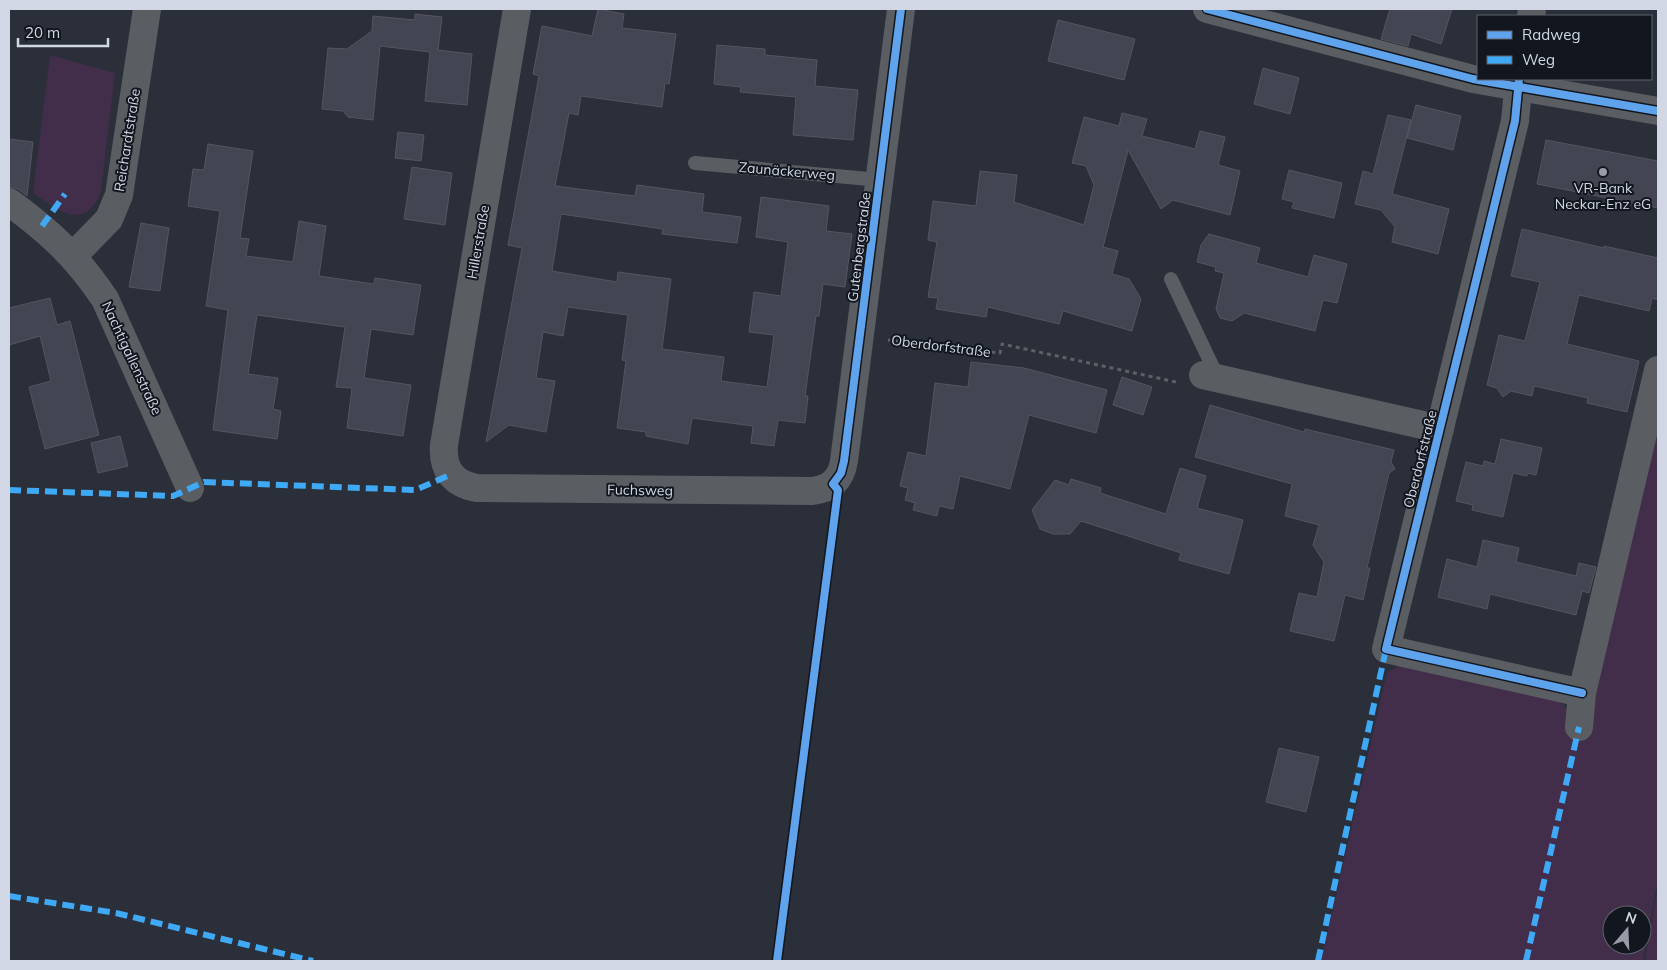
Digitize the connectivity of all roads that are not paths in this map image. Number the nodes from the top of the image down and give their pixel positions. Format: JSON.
{"nodes":[{"id":1,"x":147,"y":9,"type":"edge"},
{"id":2,"x":518,"y":9,"type":"edge"},
{"id":3,"x":902,"y":9,"type":"edge"},
{"id":4,"x":1207,"y":9,"type":"edge"},
{"id":5,"x":1477,"y":79,"type":"edge"},
{"id":6,"x":1484,"y":80,"type":"edge"},
{"id":7,"x":1519,"y":83,"type":"edge"},
{"id":8,"x":1658,"y":111,"type":"edge"},
{"id":9,"x":695,"y":163,"type":"dead end"},
{"id":10,"x":880,"y":180,"type":"junction"},
{"id":11,"x":9,"y":202,"type":"edge"},
{"id":12,"x":73,"y":256,"type":"junction"},
{"id":13,"x":1170,"y":279,"type":"dead end"},
{"id":14,"x":1658,"y":370,"type":"edge"},
{"id":15,"x":1211,"y":377,"type":"joint"},
{"id":16,"x":1440,"y":429,"type":"junction"},
{"id":17,"x":450,"y":475,"type":"joint"},
{"id":18,"x":832,"y":484,"type":"joint"},
{"id":19,"x":190,"y":488,"type":"dead end"},
{"id":20,"x":1582,"y":693,"type":"junction"},
{"id":21,"x":1579,"y":727,"type":"dead end"}],
"edges":[{"from":1,"to":12,"type":"street","name":"Reichardtstraße"},
{"from":2,"to":17,"type":"street","name":"Hillerstraße"},
{"from":3,"to":10,"type":"street","name":"Gutenbergstraße"},
{"from":4,"to":5,"type":"street"},
{"from":6,"to":7,"type":"street"},
{"from":7,"to":8,"type":"street"},
{"from":7,"to":16,"type":"street","name":"Oberdorfstraße"},
{"from":9,"to":10,"type":"lane","name":"Zaunäckerweg"},
{"from":10,"to":18,"type":"street","name":"Gutenbergstraße"},
{"from":11,"to":12,"type":"street","name":"Nachtigallenstraße"},
{"from":12,"to":19,"type":"street","name":"Nachtigallenstraße"},
{"from":13,"to":15,"type":"lane"},
{"from":14,"to":20,"type":"street"},
{"from":15,"to":16,"type":"street","name":"Oberdorfstraße"},
{"from":16,"to":20,"type":"street","name":"Oberdorfstraße"},
{"from":17,"to":18,"type":"street","name":"Fuchsweg"},
{"from":20,"to":21,"type":"street"}]}
